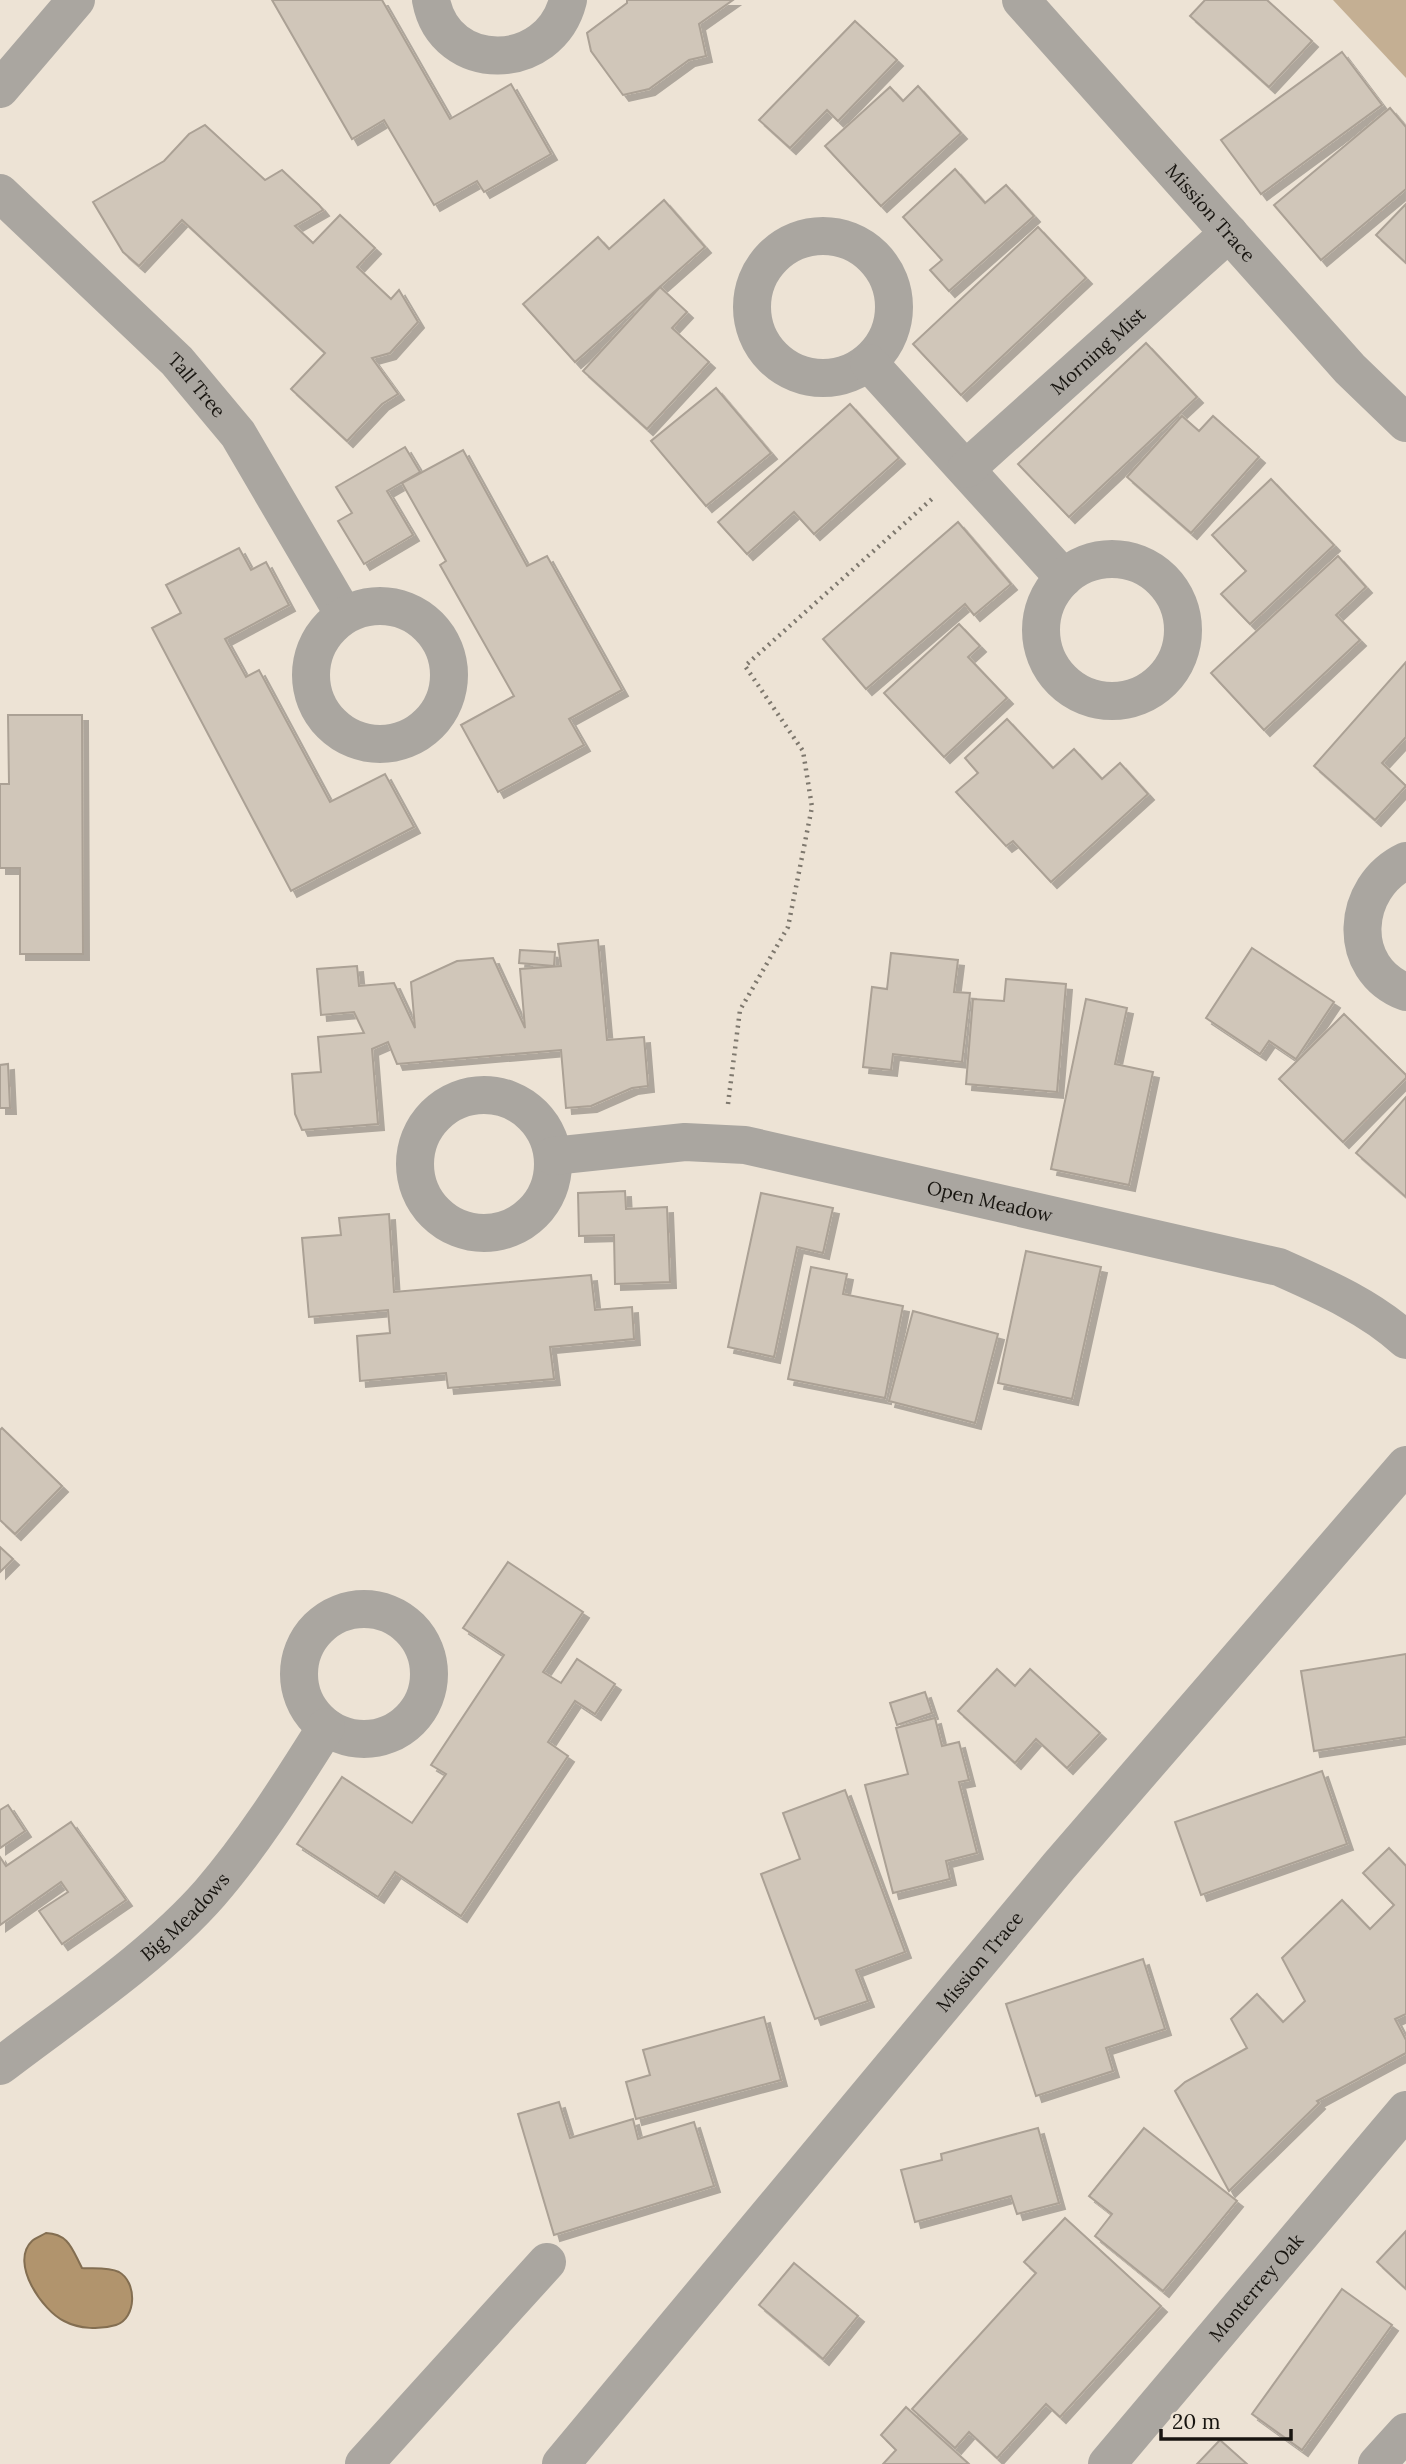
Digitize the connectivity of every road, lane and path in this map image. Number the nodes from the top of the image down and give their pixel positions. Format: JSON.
{"nodes":[{"id":1,"x":76,"y":0,"type":"edge"},
{"id":2,"x":431,"y":0,"type":"edge"},
{"id":3,"x":568,"y":0,"type":"edge"},
{"id":4,"x":1021,"y":0,"type":"edge"},
{"id":5,"x":0,"y":89,"type":"edge"},
{"id":6,"x":0,"y":193,"type":"edge"},
{"id":7,"x":1229,"y":233,"type":"junction"},
{"id":8,"x":869,"y":363,"type":"dead end"},
{"id":9,"x":1406,"y":423,"type":"edge"},
{"id":10,"x":966,"y":469,"type":"junction"},
{"id":11,"x":1064,"y":578,"type":"dead end"},
{"id":12,"x":344,"y":615,"type":"dead end"},
{"id":13,"x":1406,"y":861,"type":"edge"},
{"id":14,"x":1406,"y":992,"type":"edge"},
{"id":15,"x":723,"y":1145,"type":"junction"},
{"id":16,"x":553,"y":1156,"type":"dead end"},
{"id":17,"x":1406,"y":1340,"type":"edge"},
{"id":18,"x":1406,"y":1465,"type":"edge"},
{"id":19,"x":326,"y":1727,"type":"dead end"},
{"id":20,"x":0,"y":2066,"type":"edge"},
{"id":21,"x":1406,"y":2110,"type":"edge"},
{"id":22,"x":547,"y":2262,"type":"dead end"},
{"id":23,"x":1406,"y":2431,"type":"edge"},
{"id":24,"x":364,"y":2464,"type":"edge"},
{"id":25,"x":561,"y":2464,"type":"edge"},
{"id":26,"x":1107,"y":2464,"type":"edge"},
{"id":27,"x":1377,"y":2464,"type":"edge"}],
"edges":[{"from":1,"to":5,"type":"street"},
{"from":2,"to":3,"type":"street"},
{"from":4,"to":7,"type":"street","name":"Mission Trace"},
{"from":6,"to":12,"type":"street","name":"Tall Tree"},
{"from":7,"to":9,"type":"street","name":"Mission Trace"},
{"from":7,"to":10,"type":"street","name":"Morning Mist"},
{"from":8,"to":10,"type":"street"},
{"from":10,"to":11,"type":"street"},
{"from":10,"to":15,"type":"path"},
{"from":13,"to":14,"type":"street"},
{"from":15,"to":16,"type":"street","name":"Open Meadow"},
{"from":15,"to":17,"type":"street","name":"Open Meadow"},
{"from":18,"to":25,"type":"street","name":"Mission Trace"},
{"from":19,"to":20,"type":"street","name":"Big Meadows"},
{"from":21,"to":26,"type":"street","name":"Monterrey Oak"},
{"from":22,"to":24,"type":"street"},
{"from":23,"to":27,"type":"street"}]}
